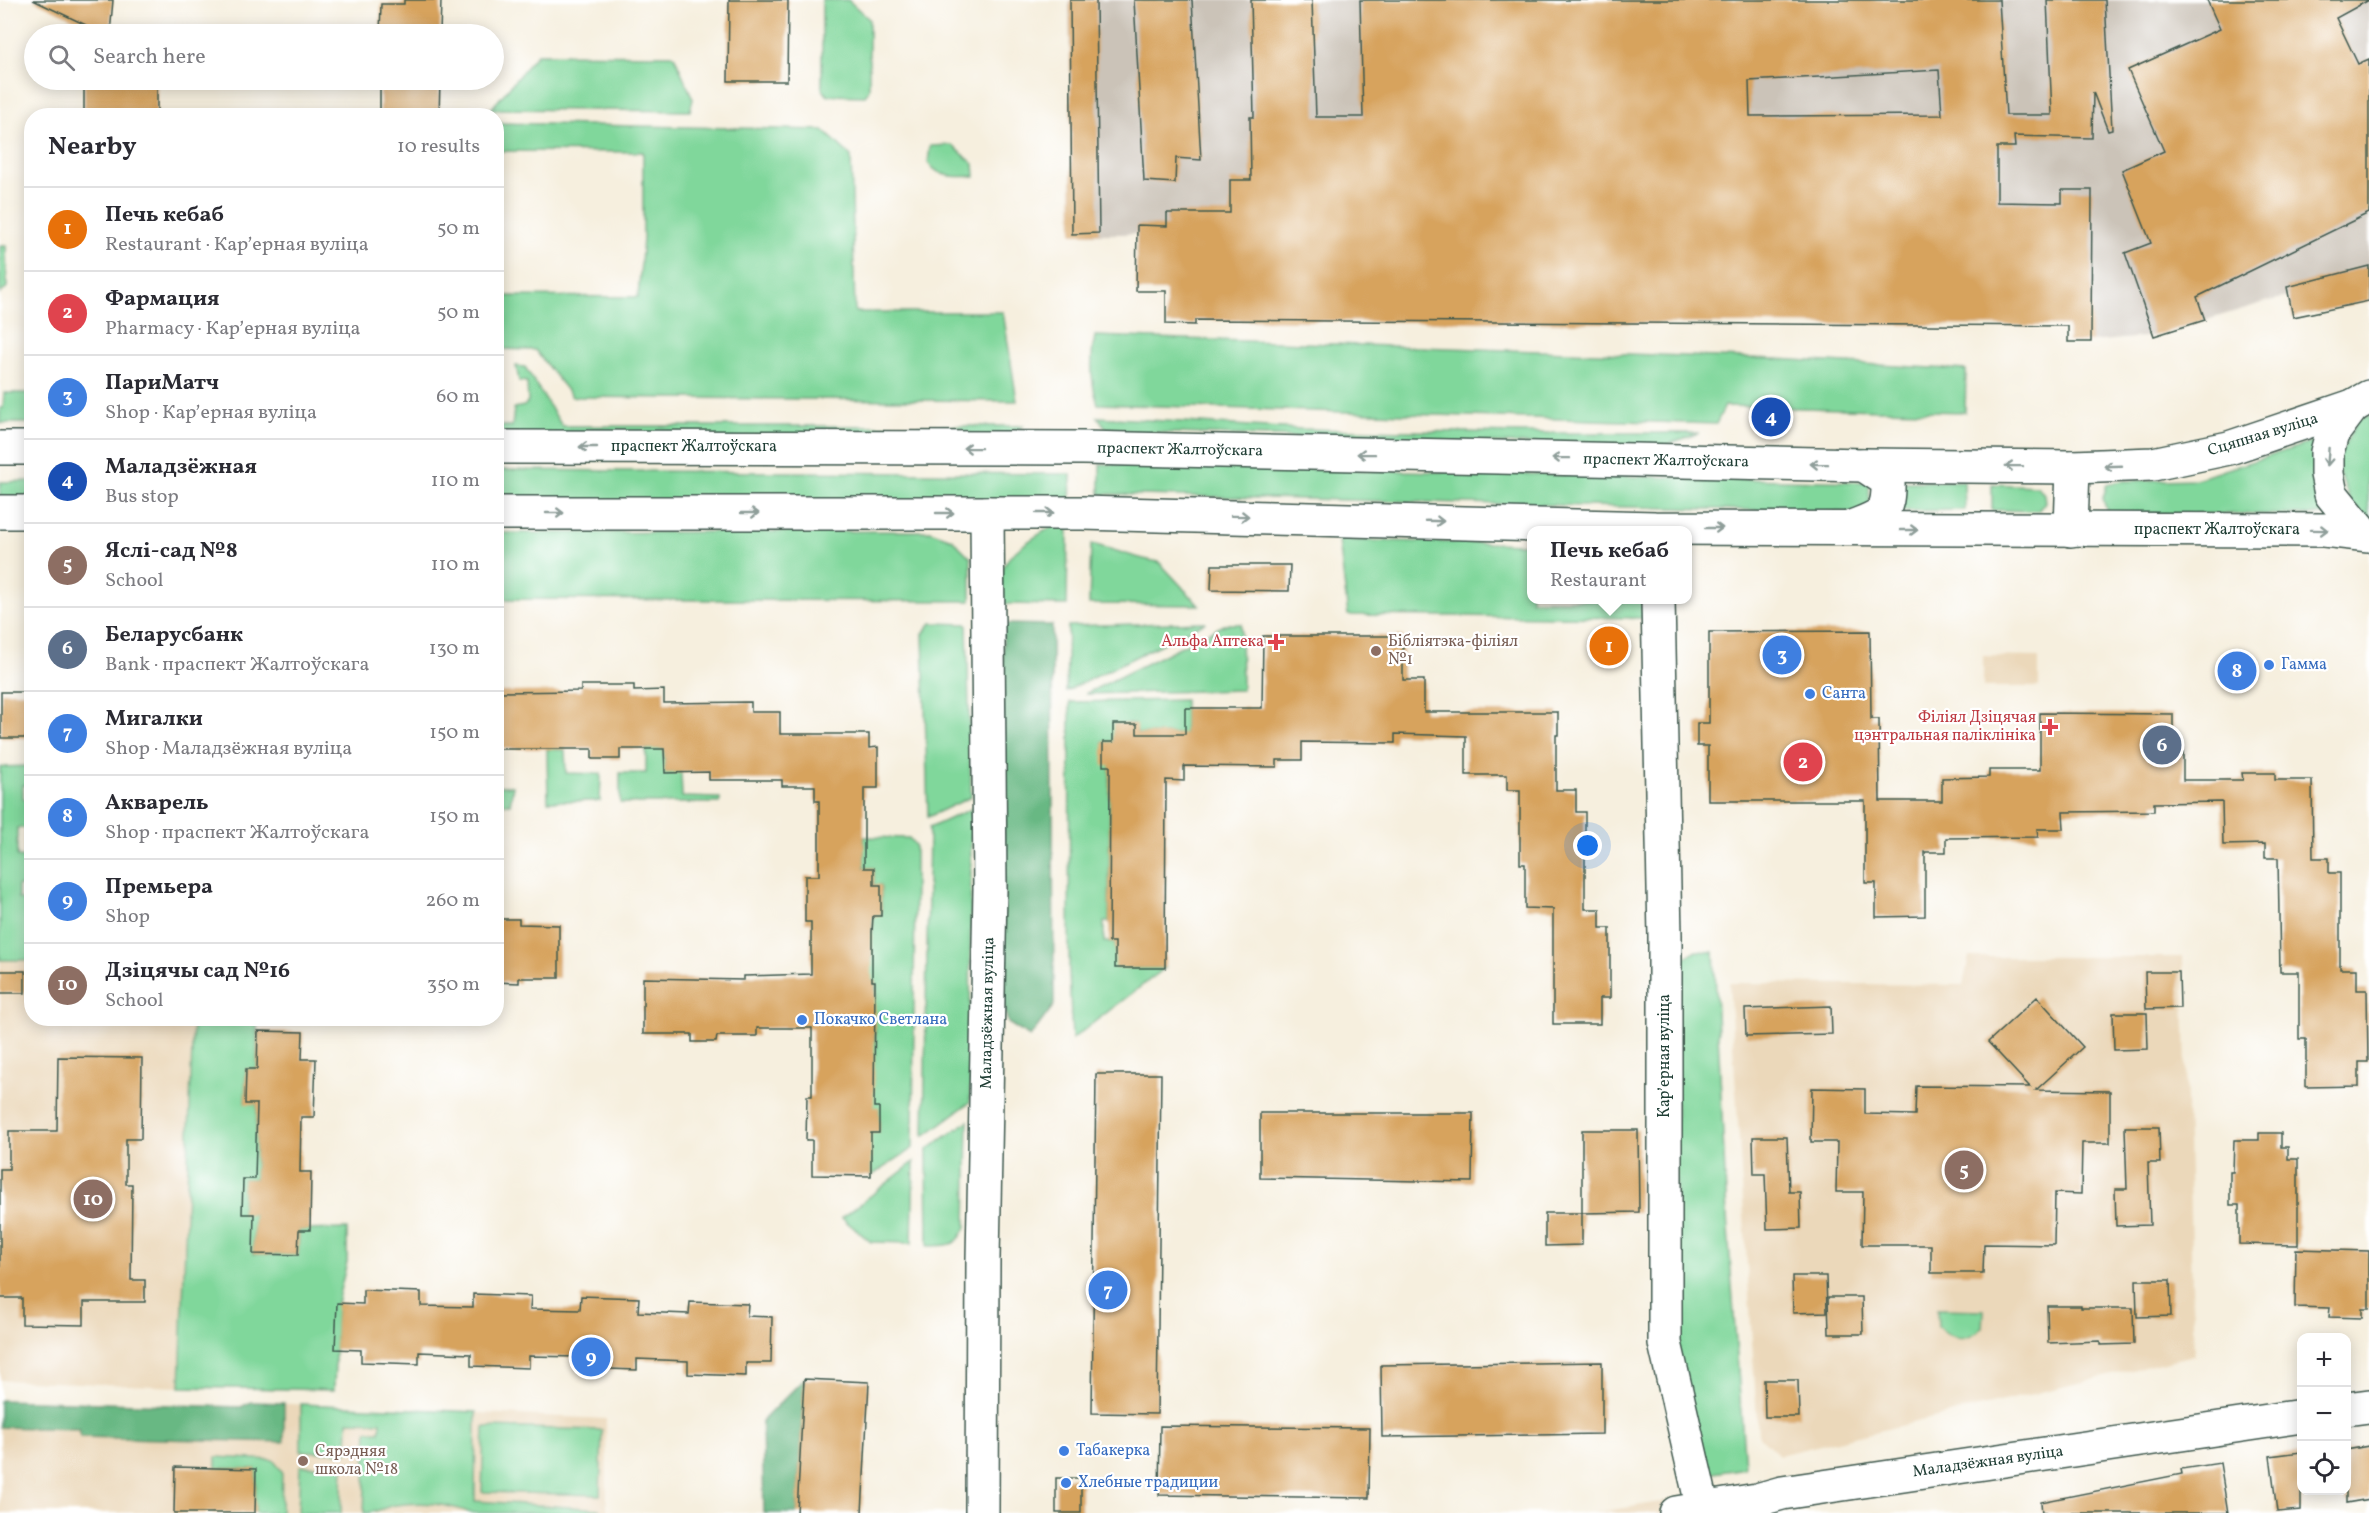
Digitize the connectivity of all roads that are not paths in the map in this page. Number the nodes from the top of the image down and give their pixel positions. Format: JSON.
{"nodes":[{"id":1,"x":2361,"y":401,"type":"edge"},
{"id":2,"x":504,"y":447,"type":"edge"},
{"id":3,"x":0,"y":448,"type":"edge"},
{"id":4,"x":24,"y":448,"type":"edge"},
{"id":5,"x":2153,"y":464,"type":"joint"},
{"id":6,"x":1864,"y":465,"type":"junction"},
{"id":7,"x":2073,"y":467,"type":"junction"},
{"id":8,"x":0,"y":512,"type":"edge"},
{"id":9,"x":24,"y":512,"type":"edge"},
{"id":10,"x":504,"y":513,"type":"edge"},
{"id":11,"x":987,"y":513,"type":"junction"},
{"id":12,"x":1554,"y":526,"type":"edge"},
{"id":13,"x":1692,"y":529,"type":"edge"},
{"id":14,"x":1848,"y":529,"type":"junction"},
{"id":15,"x":2071,"y":530,"type":"junction"},
{"id":16,"x":2366,"y":534,"type":"edge"},
{"id":17,"x":1658,"y":604,"type":"edge"},
{"id":18,"x":2369,"y":1406,"type":"edge"},
{"id":19,"x":2351,"y":1408,"type":"edge"},
{"id":20,"x":2297,"y":1417,"type":"edge"},
{"id":21,"x":1759,"y":1507,"type":"edge"},
{"id":22,"x":1689,"y":1511,"type":"edge"},
{"id":23,"x":982,"y":1513,"type":"edge"}],
"edges":[{"from":1,"to":5,"type":"main road","name":"Сцяпная вуліца"},
{"from":1,"to":16,"type":"main road","one_way":true},
{"from":6,"to":2,"type":"main road","name":"праспект Жалтоўскага","one_way":true},
{"from":3,"to":4,"type":"main road"},
{"from":5,"to":7,"type":"main road","name":"праспект Жалтоўскага","one_way":true},
{"from":7,"to":6,"type":"main road","name":"праспект Жалтоўскага","one_way":true},
{"from":6,"to":14,"type":"main road","name":"праспект Жалтоўскага"},
{"from":7,"to":15,"type":"main road"},
{"from":8,"to":9,"type":"main road"},
{"from":10,"to":11,"type":"main road","name":"праспект Жалтоўскага","one_way":true},
{"from":11,"to":12,"type":"main road","name":"праспект Жалтоўскага","one_way":true},
{"from":11,"to":23,"type":"main road","name":"Маладзёжная вуліца"},
{"from":13,"to":14,"type":"main road","name":"праспект Жалтоўскага","one_way":true},
{"from":14,"to":15,"type":"main road","name":"праспект Жалтоўскага","one_way":true},
{"from":15,"to":16,"type":"main road","name":"праспект Жалтоўскага","one_way":true},
{"from":17,"to":22,"type":"main road","name":"Карʼерная вуліца"},
{"from":18,"to":19,"type":"main road"},
{"from":20,"to":21,"type":"main road","name":"Маладзёжная вуліца"},
{"from":21,"to":22,"type":"main road","name":"Маладзёжная вуліца"}]}
